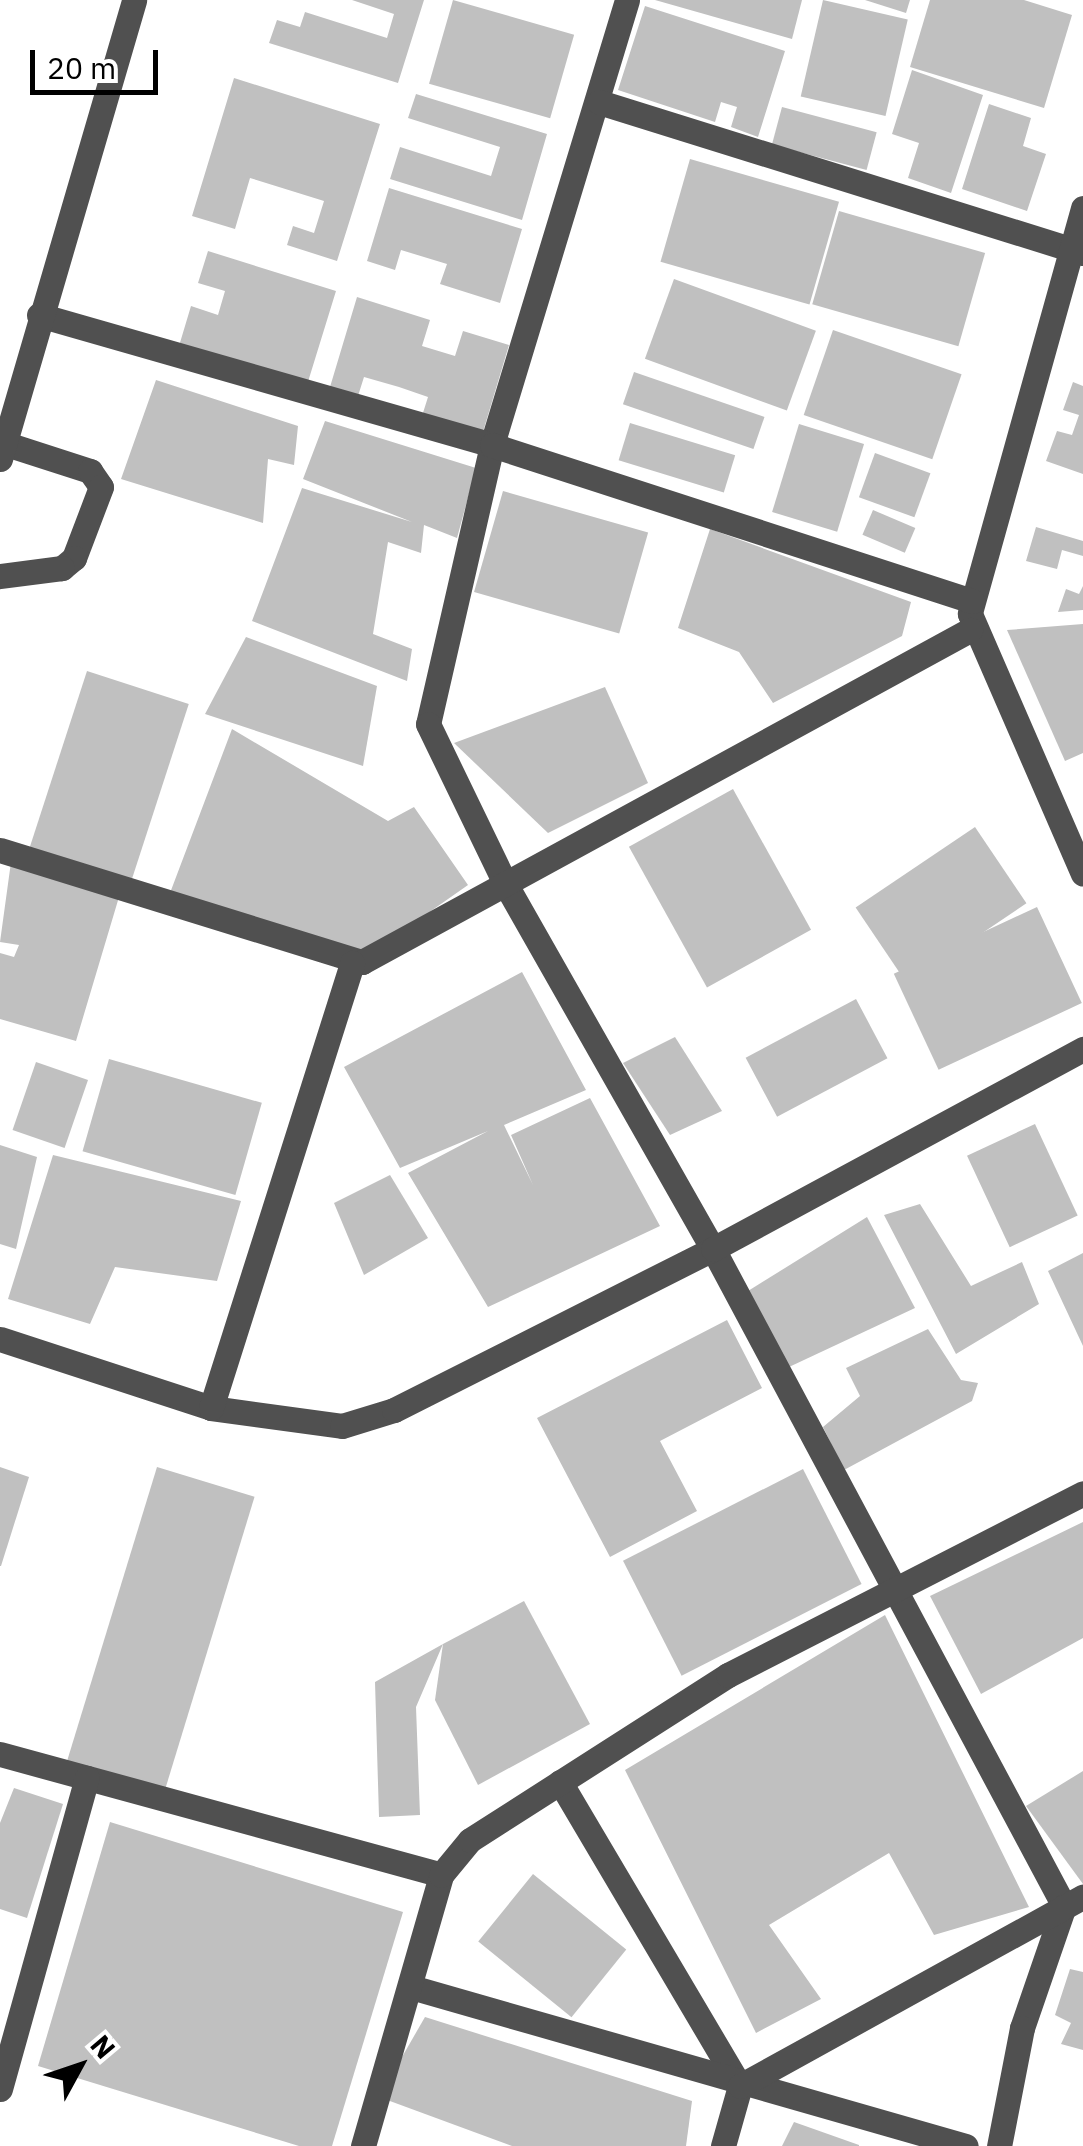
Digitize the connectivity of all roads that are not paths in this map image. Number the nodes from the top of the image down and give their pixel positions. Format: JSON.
{"nodes":[{"id":1,"x":134,"y":0,"type":"edge"},
{"id":2,"x":627,"y":0,"type":"edge"},
{"id":3,"x":599,"y":102,"type":"junction"},
{"id":4,"x":1083,"y":208,"type":"edge"},
{"id":5,"x":1077,"y":251,"type":"edge"},
{"id":6,"x":39,"y":315,"type":"junction"},
{"id":7,"x":492,"y":445,"type":"junction"},
{"id":8,"x":1,"y":448,"type":"edge"},
{"id":9,"x":0,"y":576,"type":"edge"},
{"id":10,"x":972,"y":601,"type":"junction"},
{"id":11,"x":970,"y":630,"type":"junction"},
{"id":12,"x":0,"y":850,"type":"edge"},
{"id":13,"x":1083,"y":874,"type":"edge"},
{"id":14,"x":506,"y":886,"type":"junction"},
{"id":15,"x":352,"y":962,"type":"junction"},
{"id":16,"x":1083,"y":1049,"type":"edge"},
{"id":17,"x":713,"y":1249,"type":"junction"},
{"id":18,"x":0,"y":1339,"type":"edge"},
{"id":19,"x":211,"y":1408,"type":"junction"},
{"id":20,"x":1083,"y":1493,"type":"edge"},
{"id":21,"x":893,"y":1592,"type":"junction"},
{"id":22,"x":0,"y":1754,"type":"edge"},
{"id":23,"x":87,"y":1778,"type":"junction"},
{"id":24,"x":560,"y":1782,"type":"junction"},
{"id":25,"x":441,"y":1874,"type":"junction"},
{"id":26,"x":1074,"y":1901,"type":"edge"},
{"id":27,"x":411,"y":1987,"type":"junction"},
{"id":28,"x":740,"y":2086,"type":"junction"},
{"id":29,"x":0,"y":2089,"type":"edge"},
{"id":30,"x":362,"y":2146,"type":"edge"},
{"id":31,"x":723,"y":2146,"type":"edge"},
{"id":32,"x":966,"y":2146,"type":"edge"},
{"id":33,"x":999,"y":2146,"type":"edge"}],
"edges":[{"from":1,"to":6,"type":"street"},
{"from":2,"to":3,"type":"street"},
{"from":3,"to":5,"type":"street"},
{"from":3,"to":7,"type":"street"},
{"from":4,"to":5,"type":"street"},
{"from":5,"to":10,"type":"street"},
{"from":6,"to":7,"type":"street"},
{"from":6,"to":8,"type":"street"},
{"from":7,"to":10,"type":"street"},
{"from":7,"to":14,"type":"street"},
{"from":8,"to":9,"type":"street"},
{"from":10,"to":11,"type":"street"},
{"from":11,"to":13,"type":"street"},
{"from":11,"to":14,"type":"street"},
{"from":12,"to":15,"type":"street"},
{"from":14,"to":15,"type":"street"},
{"from":14,"to":17,"type":"street"},
{"from":15,"to":19,"type":"street"},
{"from":16,"to":17,"type":"street"},
{"from":17,"to":19,"type":"street"},
{"from":17,"to":21,"type":"street"},
{"from":18,"to":19,"type":"street"},
{"from":20,"to":21,"type":"street"},
{"from":21,"to":24,"type":"street"},
{"from":21,"to":26,"type":"street"},
{"from":22,"to":23,"type":"street"},
{"from":23,"to":25,"type":"street"},
{"from":23,"to":29,"type":"street"},
{"from":24,"to":25,"type":"street"},
{"from":24,"to":28,"type":"street"},
{"from":25,"to":27,"type":"street"},
{"from":26,"to":28,"type":"street"},
{"from":26,"to":33,"type":"street"},
{"from":27,"to":28,"type":"street"},
{"from":27,"to":30,"type":"street"},
{"from":28,"to":31,"type":"street"},
{"from":28,"to":32,"type":"street"}]}
